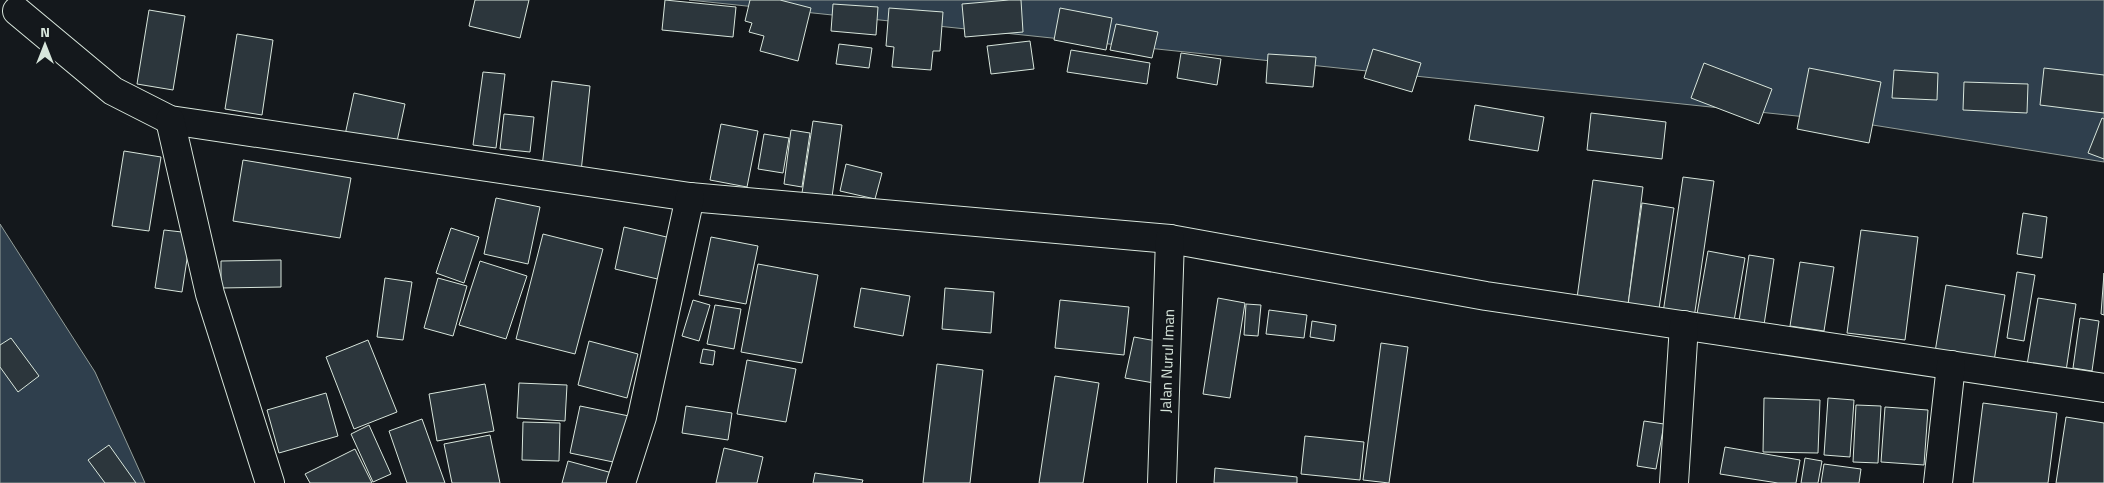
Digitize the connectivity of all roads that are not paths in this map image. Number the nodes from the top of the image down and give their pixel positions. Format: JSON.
{"nodes":[{"id":1,"x":17,"y":11,"type":"dead end"},
{"id":2,"x":170,"y":120,"type":"junction"},
{"id":3,"x":690,"y":197,"type":"junction"},
{"id":4,"x":1170,"y":239,"type":"junction"},
{"id":5,"x":1684,"y":325,"type":"junction"},
{"id":6,"x":1952,"y":365,"type":"junction"},
{"id":7,"x":2104,"y":388,"type":"edge"},
{"id":8,"x":270,"y":483,"type":"edge"},
{"id":9,"x":621,"y":483,"type":"edge"},
{"id":10,"x":1162,"y":483,"type":"edge"},
{"id":11,"x":1674,"y":483,"type":"edge"},
{"id":12,"x":1938,"y":483,"type":"edge"}],
"edges":[{"from":1,"to":2,"type":"street"},
{"from":2,"to":3,"type":"street"},
{"from":2,"to":8,"type":"street"},
{"from":3,"to":4,"type":"street"},
{"from":3,"to":9,"type":"street"},
{"from":4,"to":5,"type":"street"},
{"from":4,"to":10,"type":"street","name":"Jalan Nurul Iman"},
{"from":5,"to":6,"type":"street"},
{"from":5,"to":11,"type":"street"},
{"from":6,"to":7,"type":"street"},
{"from":6,"to":12,"type":"street"}]}
